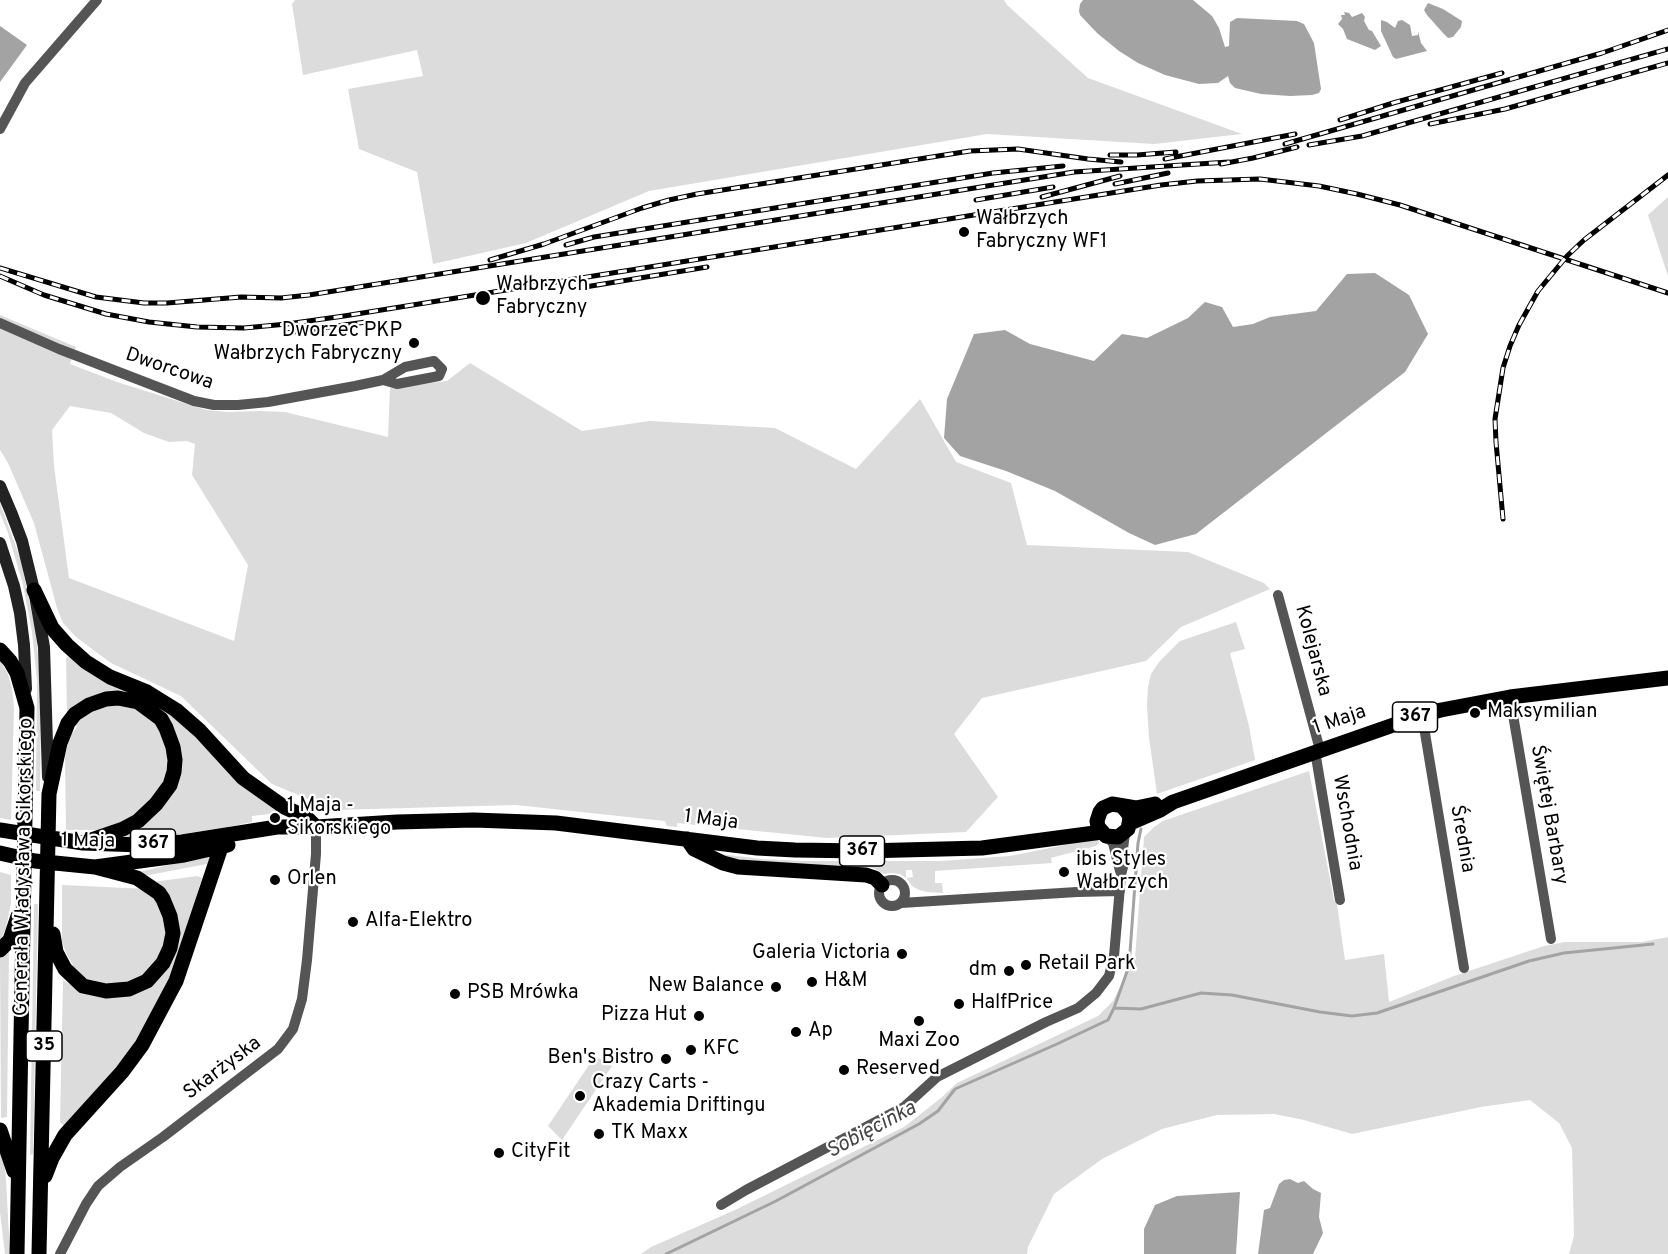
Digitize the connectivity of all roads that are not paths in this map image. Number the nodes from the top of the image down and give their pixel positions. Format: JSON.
{"nodes":[{"id":1,"x":97,"y":0,"type":"edge"},
{"id":2,"x":0,"y":129,"type":"edge"},
{"id":3,"x":0,"y":322,"type":"edge"},
{"id":4,"x":383,"y":380,"type":"junction"},
{"id":5,"x":0,"y":486,"type":"edge"},
{"id":6,"x":0,"y":543,"type":"edge"},
{"id":7,"x":34,"y":590,"type":"junction"},
{"id":8,"x":1278,"y":595,"type":"dead end"},
{"id":9,"x":0,"y":650,"type":"edge"},
{"id":10,"x":1668,"y":678,"type":"edge"},
{"id":11,"x":1510,"y":697,"type":"junction"},
{"id":12,"x":27,"y":708,"type":"junction"},
{"id":13,"x":1422,"y":715,"type":"junction"},
{"id":14,"x":1318,"y":751,"type":"junction"},
{"id":15,"x":49,"y":794,"type":"junction"},
{"id":16,"x":1173,"y":802,"type":"junction"},
{"id":17,"x":1122,"y":806,"type":"junction"},
{"id":18,"x":315,"y":827,"type":"junction"},
{"id":19,"x":1128,"y":828,"type":"junction"},
{"id":20,"x":0,"y":830,"type":"edge"},
{"id":21,"x":1102,"y":830,"type":"junction"},
{"id":22,"x":687,"y":839,"type":"junction"},
{"id":23,"x":83,"y":843,"type":"junction"},
{"id":24,"x":221,"y":847,"type":"junction"},
{"id":25,"x":0,"y":854,"type":"edge"},
{"id":26,"x":95,"y":867,"type":"junction"},
{"id":27,"x":1121,"y":875,"type":"junction"},
{"id":28,"x":882,"y":885,"type":"junction"},
{"id":29,"x":904,"y":890,"type":"junction"},
{"id":30,"x":1120,"y":891,"type":"junction"},
{"id":31,"x":928,"y":900,"type":"junction"},
{"id":32,"x":1340,"y":900,"type":"dead end"},
{"id":33,"x":23,"y":902,"type":"junction"},
{"id":34,"x":47,"y":902,"type":"junction"},
{"id":35,"x":901,"y":903,"type":"junction"},
{"id":36,"x":1551,"y":939,"type":"dead end"},
{"id":37,"x":0,"y":950,"type":"edge"},
{"id":38,"x":1464,"y":968,"type":"dead end"},
{"id":39,"x":0,"y":1130,"type":"edge"},
{"id":40,"x":19,"y":1166,"type":"junction"},
{"id":41,"x":41,"y":1167,"type":"junction"},
{"id":42,"x":18,"y":1182,"type":"junction"},
{"id":43,"x":40,"y":1190,"type":"junction"},
{"id":44,"x":721,"y":1205,"type":"dead end"},
{"id":45,"x":17,"y":1254,"type":"edge"},
{"id":46,"x":39,"y":1254,"type":"edge"},
{"id":47,"x":60,"y":1254,"type":"edge"}],
"edges":[{"from":1,"to":2,"type":"street"},
{"from":3,"to":4,"type":"street","name":"Dworcowa"},
{"from":4,"to":4,"type":"street","name":"Dworcowa"},
{"from":5,"to":7,"type":"main road","name":"Generała Władysława Sikorskiego","number":"35"},
{"from":6,"to":12,"type":"main road","name":"Generała Władysława Sikorskiego","number":"35"},
{"from":7,"to":15,"type":"main road","name":"Generała Władysława Sikorskiego","number":"35"},
{"from":7,"to":18,"type":"main road"},
{"from":8,"to":14,"type":"street","name":"Kolejarska"},
{"from":9,"to":12,"type":"main road"},
{"from":10,"to":11,"type":"main road","name":"1 Maja","number":"367"},
{"from":11,"to":13,"type":"main road","name":"1 Maja","number":"367"},
{"from":11,"to":36,"type":"street","name":"Świętej Barbary"},
{"from":12,"to":33,"type":"main road","name":"Generała Władysława Sikorskiego","number":"35"},
{"from":13,"to":14,"type":"main road","name":"1 Maja","number":"367"},
{"from":13,"to":38,"type":"street","name":"Średnia"},
{"from":14,"to":16,"type":"main road","name":"1 Maja","number":"367"},
{"from":14,"to":32,"type":"street","name":"Wschodnia"},
{"from":15,"to":23,"type":"main road"},
{"from":15,"to":34,"type":"main road","name":"Generała Władysława Sikorskiego","number":"35"},
{"from":16,"to":17,"type":"main road","name":"1 Maja","number":"367"},
{"from":16,"to":19,"type":"main road","name":"1 Maja","number":"367"},
{"from":17,"to":19,"type":"main road"},
{"from":17,"to":21,"type":"main road","number":"367"},
{"from":18,"to":22,"type":"main road","name":"1 Maja","number":"367"},
{"from":18,"to":23,"type":"main road","name":"1 Maja","number":"367"},
{"from":18,"to":24,"type":"main road","name":"1 Maja","number":"367"},
{"from":18,"to":47,"type":"street","name":"Skarżyska"},
{"from":19,"to":21,"type":"main road","number":"367"},
{"from":19,"to":27,"type":"street"},
{"from":20,"to":23,"type":"main road","name":"1 Maja","number":"367"},
{"from":21,"to":22,"type":"main road","name":"1 Maja","number":"367"},
{"from":21,"to":27,"type":"street"},
{"from":22,"to":28,"type":"main road"},
{"from":24,"to":26,"type":"main road","name":"1 Maja","number":"367"},
{"from":24,"to":43,"type":"main road"},
{"from":25,"to":26,"type":"main road","name":"1 Maja","number":"367"},
{"from":26,"to":34,"type":"main road"},
{"from":27,"to":30,"type":"street"},
{"from":28,"to":29,"type":"street"},
{"from":28,"to":35,"type":"street"},
{"from":29,"to":31,"type":"street"},
{"from":29,"to":35,"type":"street"},
{"from":30,"to":31,"type":"street"},
{"from":30,"to":44,"type":"street"},
{"from":31,"to":35,"type":"street"},
{"from":33,"to":37,"type":"main road"},
{"from":33,"to":40,"type":"main road","name":"Generała Władysława Sikorskiego","number":"35"},
{"from":34,"to":41,"type":"main road","name":"Generała Władysława Sikorskiego","number":"35"},
{"from":39,"to":42,"type":"main road"},
{"from":40,"to":41,"type":"main road"},
{"from":40,"to":42,"type":"main road","name":"Generała Władysława Sikorskiego","number":"35"},
{"from":41,"to":43,"type":"main road","name":"Generała Władysława Sikorskiego","number":"35"},
{"from":42,"to":45,"type":"main road","name":"Generała Władysława Sikorskiego","number":"35"},
{"from":43,"to":46,"type":"main road","name":"Generała Władysława Sikorskiego","number":"35"}]}
